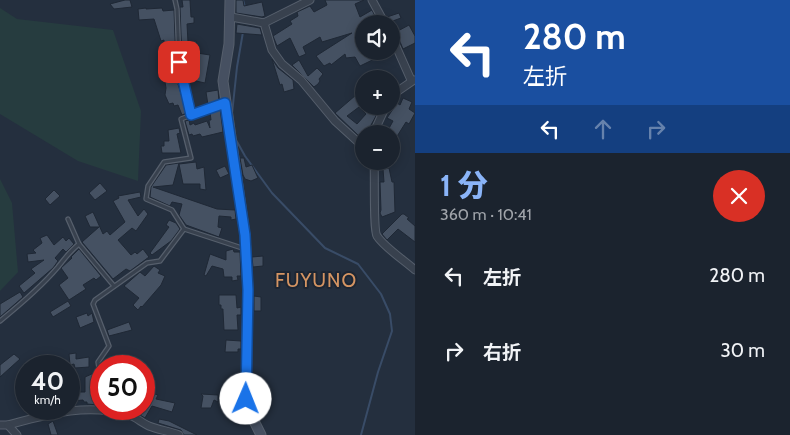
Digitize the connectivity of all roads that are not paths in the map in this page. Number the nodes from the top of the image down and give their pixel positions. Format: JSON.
{"nodes":[{"id":1,"x":175,"y":0,"type":"edge"},
{"id":2,"x":230,"y":0,"type":"edge"},
{"id":3,"x":310,"y":0,"type":"edge"},
{"id":4,"x":372,"y":0,"type":"edge"},
{"id":5,"x":380,"y":15,"type":"edge"},
{"id":6,"x":230,"y":17,"type":"junction"},
{"id":7,"x":264,"y":23,"type":"junction"},
{"id":8,"x":400,"y":53,"type":"edge"},
{"id":9,"x":413,"y":80,"type":"edge"},
{"id":10,"x":400,"y":89,"type":"edge"},
{"id":11,"x":225,"y":103,"type":"junction"},
{"id":12,"x":191,"y":115,"type":"junction"},
{"id":13,"x":355,"y":139,"type":"edge"},
{"id":14,"x":374,"y":170,"type":"edge"},
{"id":15,"x":68,"y":218,"type":"dead end"},
{"id":16,"x":184,"y":229,"type":"junction"},
{"id":17,"x":79,"y":244,"type":"junction"},
{"id":18,"x":246,"y":249,"type":"junction"},
{"id":19,"x":415,"y":270,"type":"edge"},
{"id":20,"x":114,"y":286,"type":"junction"},
{"id":21,"x":0,"y":320,"type":"edge"},
{"id":22,"x":103,"y":355,"type":"edge"},
{"id":23,"x":90,"y":409,"type":"edge"},
{"id":24,"x":139,"y":420,"type":"edge"},
{"id":25,"x":0,"y":425,"type":"edge"},
{"id":26,"x":8,"y":425,"type":"junction"},
{"id":27,"x":261,"y":433,"type":"edge"},
{"id":28,"x":17,"y":435,"type":"edge"},
{"id":29,"x":178,"y":435,"type":"edge"}],
"edges":[{"from":1,"to":12,"type":"lane"},
{"from":2,"to":6,"type":"main road"},
{"from":3,"to":7,"type":"street"},
{"from":4,"to":5,"type":"street"},
{"from":6,"to":7,"type":"street"},
{"from":6,"to":11,"type":"main road"},
{"from":7,"to":13,"type":"street"},
{"from":8,"to":9,"type":"street"},
{"from":9,"to":10,"type":"street"},
{"from":11,"to":12,"type":"lane"},
{"from":11,"to":18,"type":"main road"},
{"from":12,"to":16,"type":"lane"},
{"from":14,"to":19,"type":"street"},
{"from":15,"to":17,"type":"lane"},
{"from":16,"to":18,"type":"lane"},
{"from":16,"to":20,"type":"lane"},
{"from":17,"to":20,"type":"lane"},
{"from":17,"to":21,"type":"lane"},
{"from":18,"to":27,"type":"main road"},
{"from":20,"to":22,"type":"lane"},
{"from":23,"to":26,"type":"street"},
{"from":24,"to":29,"type":"street"},
{"from":25,"to":26,"type":"street"},
{"from":26,"to":28,"type":"street"}]}
